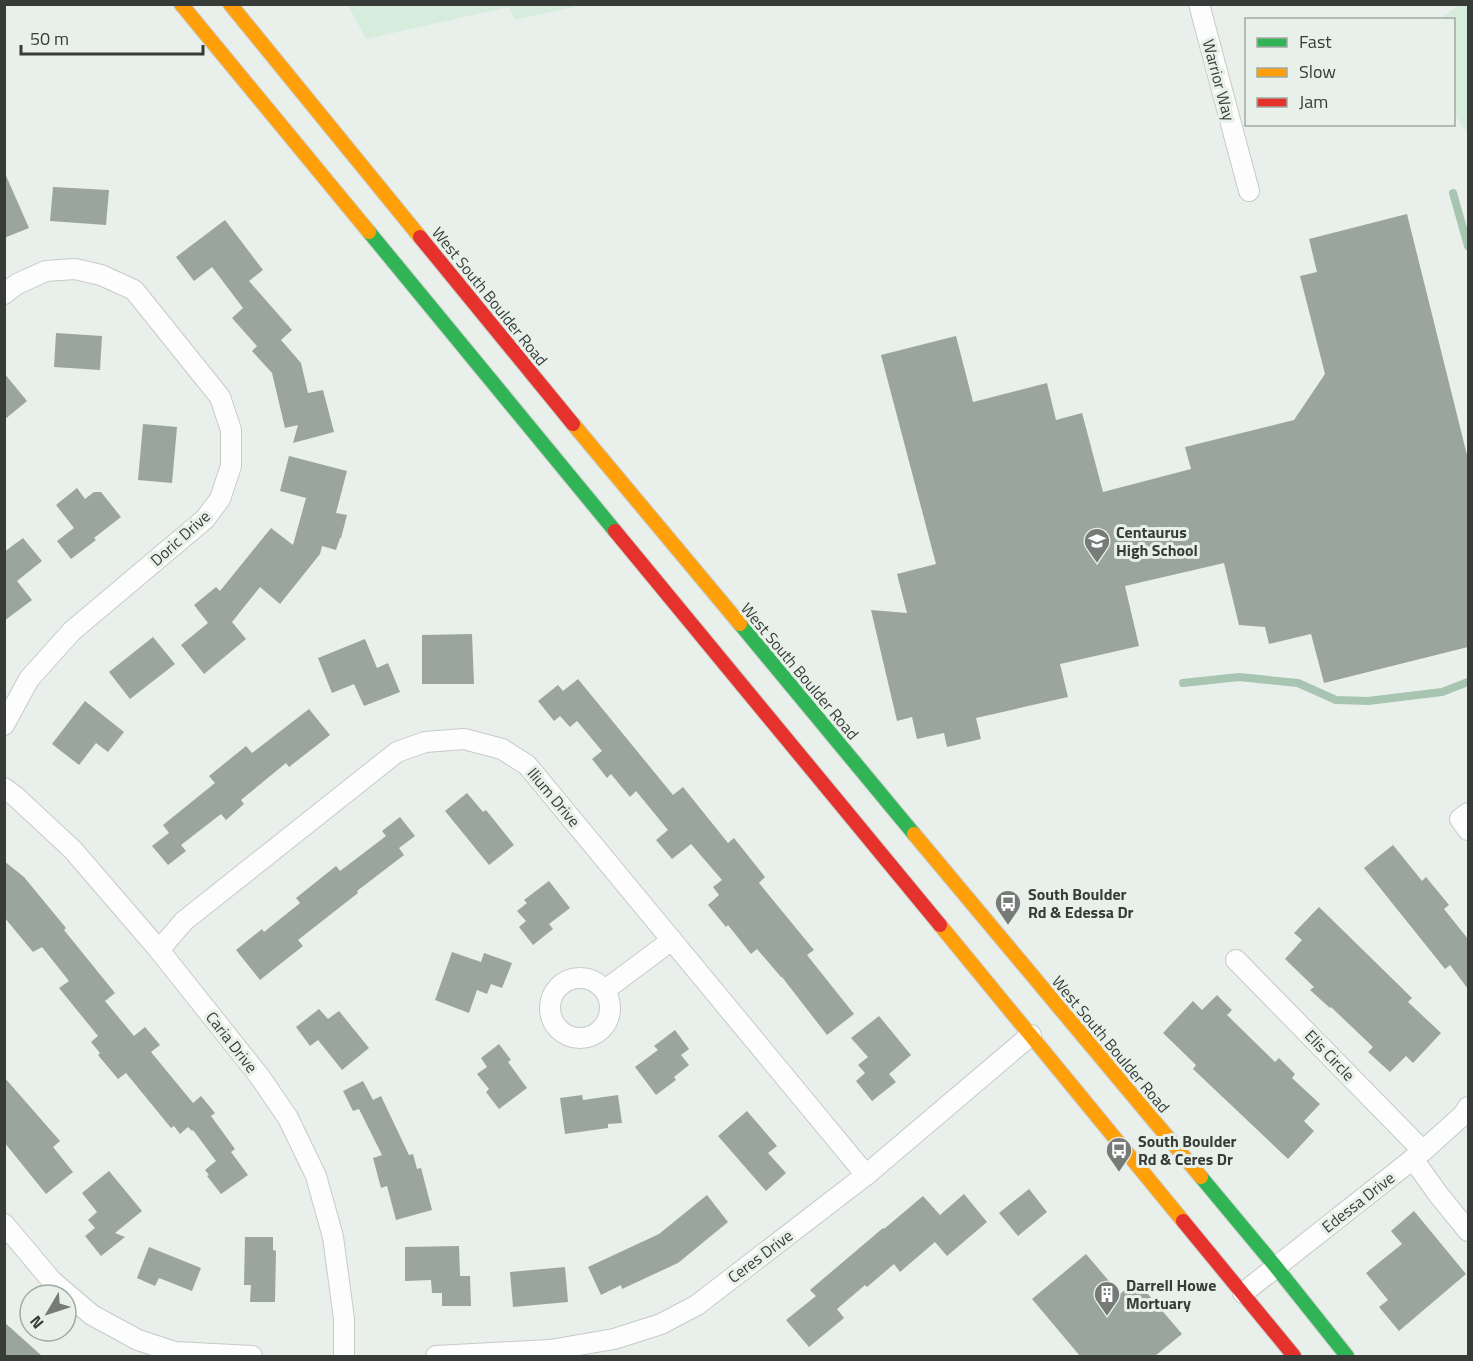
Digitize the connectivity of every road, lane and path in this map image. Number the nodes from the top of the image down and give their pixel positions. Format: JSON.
{"nodes":[{"id":1,"x":181,"y":4,"type":"edge"},
{"id":2,"x":230,"y":4,"type":"edge"},
{"id":3,"x":1199,"y":4,"type":"edge"},
{"id":4,"x":1248,"y":191,"type":"dead end"},
{"id":5,"x":4,"y":294,"type":"edge"},
{"id":6,"x":4,"y":725,"type":"edge"},
{"id":7,"x":4,"y":788,"type":"edge"},
{"id":8,"x":1468,"y":813,"type":"edge"},
{"id":9,"x":1468,"y":830,"type":"edge"},
{"id":10,"x":672,"y":940,"type":"junction"},
{"id":11,"x":159,"y":950,"type":"junction"},
{"id":12,"x":1236,"y":960,"type":"dead end"},
{"id":13,"x":606,"y":990,"type":"dead end"},
{"id":14,"x":1030,"y":1035,"type":"junction"},
{"id":15,"x":1468,"y":1107,"type":"edge"},
{"id":16,"x":1418,"y":1155,"type":"junction"},
{"id":17,"x":866,"y":1175,"type":"junction"},
{"id":18,"x":4,"y":1224,"type":"edge"},
{"id":19,"x":1468,"y":1231,"type":"edge"},
{"id":20,"x":1276,"y":1267,"type":"junction"},
{"id":21,"x":1243,"y":1293,"type":"junction"},
{"id":22,"x":252,"y":1356,"type":"edge"},
{"id":23,"x":344,"y":1356,"type":"edge"},
{"id":24,"x":436,"y":1356,"type":"edge"},
{"id":25,"x":1294,"y":1356,"type":"edge"},
{"id":26,"x":1347,"y":1356,"type":"edge"}],
"edges":[{"from":1,"to":14,"type":"main road"},
{"from":2,"to":20,"type":"main road","name":"West South Boulder Road"},
{"from":3,"to":4,"type":"street","name":"Warrior Way"},
{"from":5,"to":6,"type":"street","name":"Doric Drive"},
{"from":7,"to":11,"type":"street","name":"Caria Drive"},
{"from":8,"to":9,"type":"street"},
{"from":10,"to":11,"type":"street","name":"Ilium Drive"},
{"from":10,"to":13,"type":"street"},
{"from":10,"to":17,"type":"street","name":"Ilium Drive"},
{"from":11,"to":23,"type":"street","name":"Caria Drive"},
{"from":12,"to":16,"type":"street","name":"Elis Circle"},
{"from":14,"to":17,"type":"street","name":"Ceres Drive"},
{"from":14,"to":21,"type":"main road"},
{"from":15,"to":16,"type":"street","name":"Edessa Drive"},
{"from":16,"to":19,"type":"street","name":"Elis Circle"},
{"from":16,"to":20,"type":"street","name":"Edessa Drive"},
{"from":17,"to":24,"type":"street","name":"Ceres Drive"},
{"from":18,"to":22,"type":"street"},
{"from":20,"to":21,"type":"street","name":"Edessa Drive"},
{"from":20,"to":26,"type":"main road","name":"West South Boulder Road"},
{"from":21,"to":25,"type":"main road"}]}
